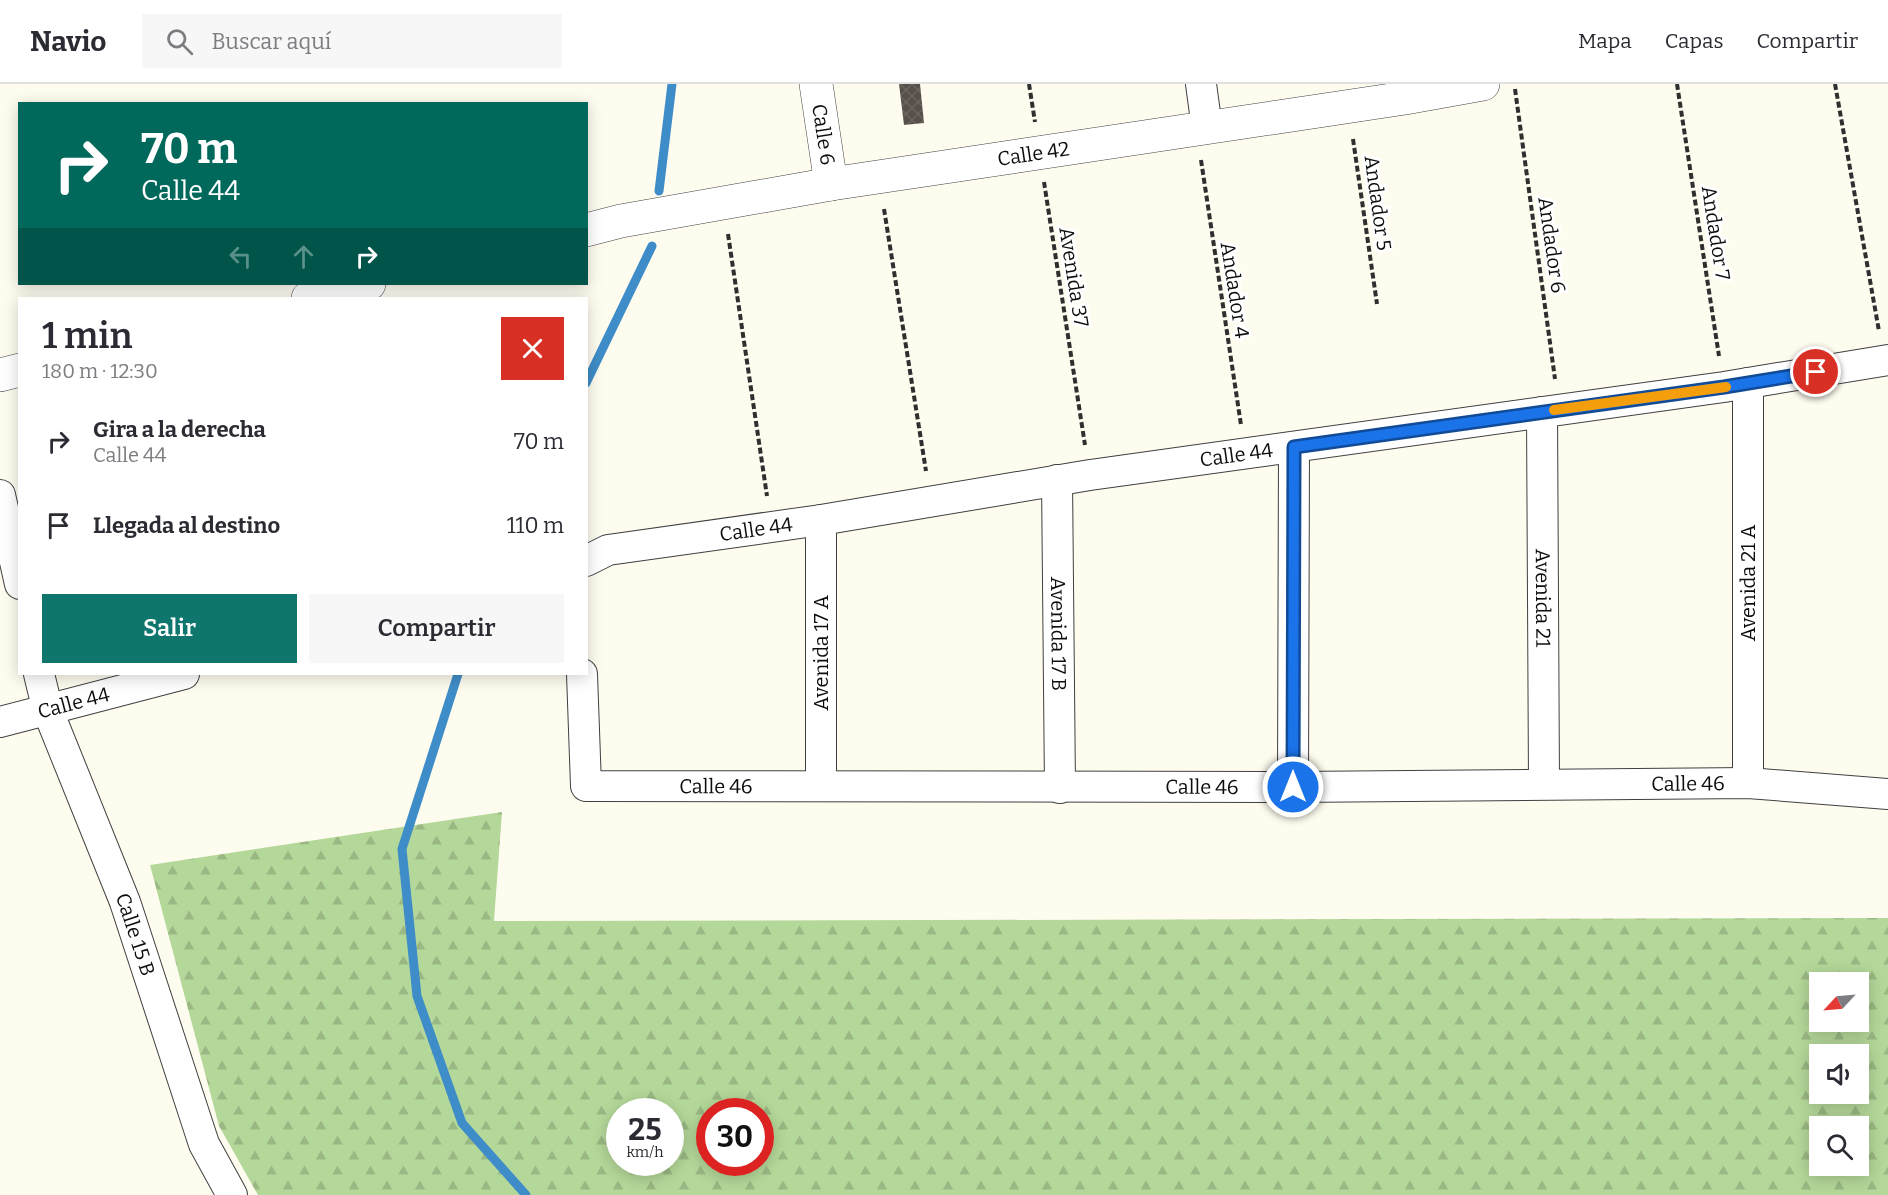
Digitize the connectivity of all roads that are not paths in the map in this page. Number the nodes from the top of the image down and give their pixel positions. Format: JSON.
{"nodes":[{"id":1,"x":816,"y":84,"type":"edge"},
{"id":2,"x":1201,"y":84,"type":"edge"},
{"id":3,"x":1483,"y":84,"type":"edge"},
{"id":4,"x":1202,"y":129,"type":"junction"},
{"id":5,"x":831,"y":184,"type":"junction"},
{"id":6,"x":588,"y":229,"type":"edge"},
{"id":7,"x":365,"y":285,"type":"edge"},
{"id":8,"x":312,"y":297,"type":"edge"},
{"id":9,"x":1886,"y":360,"type":"edge"},
{"id":10,"x":18,"y":370,"type":"edge"},
{"id":11,"x":0,"y":375,"type":"edge"},
{"id":12,"x":1736,"y":385,"type":"junction"},
{"id":13,"x":1551,"y":411,"type":"junction"},
{"id":14,"x":1294,"y":447,"type":"junction"},
{"id":15,"x":1057,"y":480,"type":"junction"},
{"id":16,"x":0,"y":495,"type":"edge"},
{"id":17,"x":821,"y":520,"type":"junction"},
{"id":18,"x":588,"y":560,"type":"edge"},
{"id":19,"x":18,"y":575,"type":"edge"},
{"id":20,"x":39,"y":675,"type":"edge"},
{"id":21,"x":180,"y":675,"type":"edge"},
{"id":22,"x":582,"y":675,"type":"edge"},
{"id":23,"x":48,"y":711,"type":"junction"},
{"id":24,"x":0,"y":722,"type":"edge"},
{"id":25,"x":1748,"y":783,"type":"junction"},
{"id":26,"x":1544,"y":784,"type":"junction"},
{"id":27,"x":821,"y":785,"type":"junction"},
{"id":28,"x":1293,"y":787,"type":"junction"},
{"id":29,"x":1060,"y":788,"type":"junction"},
{"id":30,"x":1888,"y":794,"type":"edge"},
{"id":31,"x":232,"y":1195,"type":"edge"}],
"edges":[{"from":1,"to":5,"type":"street","name":"Calle 6"},
{"from":2,"to":4,"type":"street"},
{"from":3,"to":4,"type":"street","name":"Calle 42"},
{"from":4,"to":5,"type":"street","name":"Calle 42"},
{"from":5,"to":6,"type":"street","name":"Calle 42"},
{"from":7,"to":8,"type":"street"},
{"from":9,"to":12,"type":"street","name":"Calle 44"},
{"from":10,"to":11,"type":"street"},
{"from":12,"to":13,"type":"street","name":"Calle 44"},
{"from":12,"to":25,"type":"street","name":"Avenida 21 A"},
{"from":13,"to":14,"type":"street","name":"Calle 44"},
{"from":13,"to":26,"type":"street","name":"Avenida 21"},
{"from":14,"to":15,"type":"street","name":"Calle 44"},
{"from":14,"to":28,"type":"street"},
{"from":15,"to":17,"type":"street","name":"Calle 44"},
{"from":15,"to":29,"type":"street","name":"Avenida 17 B"},
{"from":16,"to":19,"type":"street"},
{"from":17,"to":18,"type":"street","name":"Calle 44"},
{"from":17,"to":27,"type":"street","name":"Avenida 17 A"},
{"from":20,"to":23,"type":"street","name":"Calle 15 B"},
{"from":21,"to":23,"type":"street","name":"Calle 44"},
{"from":22,"to":27,"type":"street","name":"Calle 46"},
{"from":23,"to":24,"type":"street","name":"Calle 44"},
{"from":23,"to":31,"type":"street","name":"Calle 15 B"},
{"from":25,"to":26,"type":"street","name":"Calle 46"},
{"from":25,"to":30,"type":"street","name":"Calle 46"},
{"from":26,"to":28,"type":"street","name":"Calle 46"},
{"from":27,"to":29,"type":"street","name":"Calle 46"},
{"from":28,"to":29,"type":"street","name":"Calle 46"}]}
